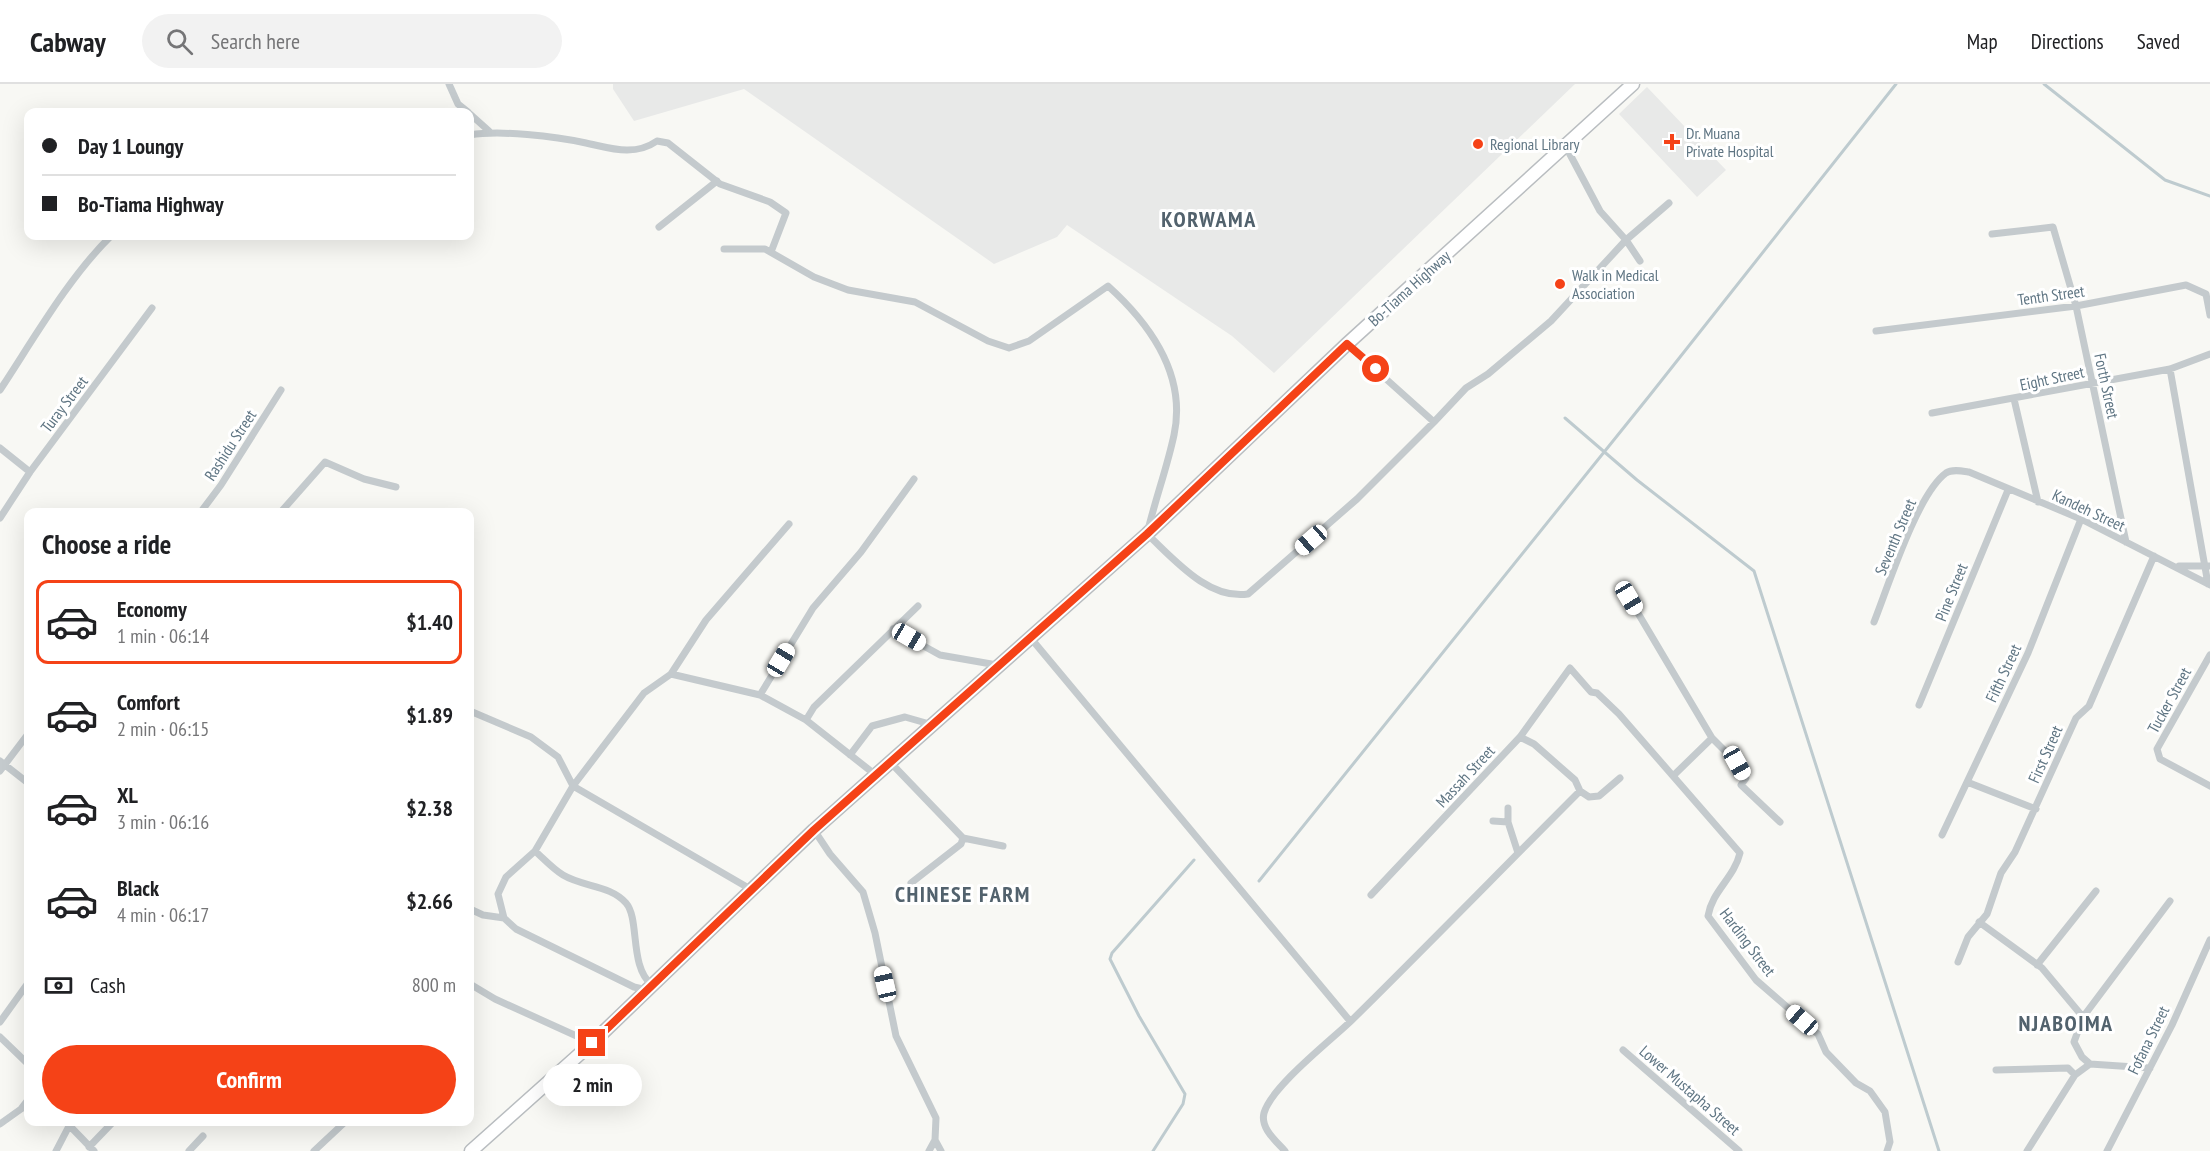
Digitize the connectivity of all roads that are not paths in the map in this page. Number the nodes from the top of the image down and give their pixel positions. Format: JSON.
{"nodes":[{"id":1,"x":449,"y":84,"type":"edge"},
{"id":2,"x":1633,"y":84,"type":"edge"},
{"id":3,"x":463,"y":108,"type":"edge"},
{"id":4,"x":474,"y":118,"type":"edge"},
{"id":5,"x":489,"y":131,"type":"junction"},
{"id":6,"x":474,"y":134,"type":"edge"},
{"id":7,"x":1565,"y":145,"type":"junction"},
{"id":8,"x":717,"y":181,"type":"junction"},
{"id":9,"x":1669,"y":203,"type":"dead end"},
{"id":10,"x":659,"y":227,"type":"dead end"},
{"id":11,"x":1992,"y":234,"type":"dead end"},
{"id":12,"x":107,"y":240,"type":"edge"},
{"id":13,"x":1626,"y":240,"type":"junction"},
{"id":14,"x":724,"y":249,"type":"dead end"},
{"id":15,"x":771,"y":252,"type":"junction"},
{"id":16,"x":1640,"y":261,"type":"dead end"},
{"id":17,"x":2076,"y":306,"type":"junction"},
{"id":18,"x":152,"y":308,"type":"dead end"},
{"id":19,"x":2210,"y":315,"type":"edge"},
{"id":20,"x":1876,"y":331,"type":"dead end"},
{"id":21,"x":1347,"y":344,"type":"junction"},
{"id":22,"x":2210,"y":354,"type":"edge"},
{"id":23,"x":2170,"y":369,"type":"junction"},
{"id":24,"x":2092,"y":383,"type":"junction"},
{"id":25,"x":0,"y":390,"type":"edge"},
{"id":26,"x":281,"y":390,"type":"dead end"},
{"id":27,"x":2014,"y":399,"type":"junction"},
{"id":28,"x":1932,"y":413,"type":"dead end"},
{"id":29,"x":1434,"y":422,"type":"junction"},
{"id":30,"x":0,"y":448,"type":"edge"},
{"id":31,"x":1953,"y":471,"type":"joint"},
{"id":32,"x":30,"y":472,"type":"junction"},
{"id":33,"x":914,"y":479,"type":"dead end"},
{"id":34,"x":396,"y":487,"type":"dead end"},
{"id":35,"x":2008,"y":490,"type":"junction"},
{"id":36,"x":2038,"y":502,"type":"junction"},
{"id":37,"x":204,"y":508,"type":"edge"},
{"id":38,"x":284,"y":508,"type":"edge"},
{"id":39,"x":0,"y":518,"type":"edge"},
{"id":40,"x":2081,"y":519,"type":"junction"},
{"id":41,"x":789,"y":524,"type":"dead end"},
{"id":42,"x":1147,"y":534,"type":"junction"},
{"id":43,"x":2126,"y":542,"type":"junction"},
{"id":44,"x":2154,"y":556,"type":"junction"},
{"id":45,"x":2177,"y":566,"type":"junction"},
{"id":46,"x":2207,"y":566,"type":"edge"},
{"id":47,"x":2209,"y":585,"type":"edge"},
{"id":48,"x":1629,"y":598,"type":"dead end"},
{"id":49,"x":918,"y":606,"type":"dead end"},
{"id":50,"x":1874,"y":622,"type":"dead end"},
{"id":51,"x":893,"y":628,"type":"junction"},
{"id":52,"x":1029,"y":636,"type":"junction"},
{"id":53,"x":2210,"y":656,"type":"edge"},
{"id":54,"x":998,"y":665,"type":"junction"},
{"id":55,"x":1569,"y":668,"type":"joint"},
{"id":56,"x":670,"y":674,"type":"junction"},
{"id":57,"x":760,"y":695,"type":"junction"},
{"id":58,"x":1919,"y":705,"type":"dead end"},
{"id":59,"x":474,"y":713,"type":"edge"},
{"id":60,"x":806,"y":720,"type":"junction"},
{"id":61,"x":933,"y":725,"type":"junction"},
{"id":62,"x":1520,"y":737,"type":"junction"},
{"id":63,"x":1712,"y":738,"type":"junction"},
{"id":64,"x":24,"y":739,"type":"edge"},
{"id":65,"x":850,"y":755,"type":"junction"},
{"id":66,"x":891,"y":763,"type":"junction"},
{"id":67,"x":2,"y":765,"type":"edge"},
{"id":68,"x":877,"y":776,"type":"junction"},
{"id":69,"x":1673,"y":776,"type":"junction"},
{"id":70,"x":1620,"y":778,"type":"dead end"},
{"id":71,"x":24,"y":780,"type":"edge"},
{"id":72,"x":1967,"y":782,"type":"junction"},
{"id":73,"x":573,"y":786,"type":"junction"},
{"id":74,"x":2210,"y":786,"type":"edge"},
{"id":75,"x":1580,"y":791,"type":"junction"},
{"id":76,"x":1508,"y":808,"type":"dead end"},
{"id":77,"x":2036,"y":809,"type":"junction"},
{"id":78,"x":1493,"y":821,"type":"dead end"},
{"id":79,"x":1508,"y":822,"type":"junction"},
{"id":80,"x":1780,"y":822,"type":"dead end"},
{"id":81,"x":814,"y":830,"type":"junction"},
{"id":82,"x":1942,"y":835,"type":"dead end"},
{"id":83,"x":963,"y":838,"type":"junction"},
{"id":84,"x":1003,"y":846,"type":"dead end"},
{"id":85,"x":535,"y":851,"type":"junction"},
{"id":86,"x":1518,"y":853,"type":"junction"},
{"id":87,"x":911,"y":883,"type":"dead end"},
{"id":88,"x":752,"y":890,"type":"junction"},
{"id":89,"x":2096,"y":891,"type":"dead end"},
{"id":90,"x":1371,"y":895,"type":"dead end"},
{"id":91,"x":2170,"y":901,"type":"dead end"},
{"id":92,"x":474,"y":911,"type":"edge"},
{"id":93,"x":504,"y":918,"type":"junction"},
{"id":94,"x":1979,"y":922,"type":"junction"},
{"id":95,"x":2210,"y":940,"type":"edge"},
{"id":96,"x":1958,"y":962,"type":"dead end"},
{"id":97,"x":2037,"y":965,"type":"junction"},
{"id":98,"x":474,"y":986,"type":"edge"},
{"id":99,"x":650,"y":987,"type":"junction"},
{"id":100,"x":24,"y":989,"type":"edge"},
{"id":101,"x":2083,"y":1017,"type":"junction"},
{"id":102,"x":1350,"y":1021,"type":"junction"},
{"id":103,"x":0,"y":1022,"type":"edge"},
{"id":104,"x":0,"y":1037,"type":"edge"},
{"id":105,"x":592,"y":1043,"type":"junction"},
{"id":106,"x":1623,"y":1050,"type":"dead end"},
{"id":107,"x":24,"y":1060,"type":"edge"},
{"id":108,"x":2091,"y":1064,"type":"junction"},
{"id":109,"x":2150,"y":1068,"type":"junction"},
{"id":110,"x":1996,"y":1070,"type":"dead end"},
{"id":111,"x":2075,"y":1075,"type":"junction"},
{"id":112,"x":24,"y":1105,"type":"edge"},
{"id":113,"x":0,"y":1124,"type":"edge"},
{"id":114,"x":67,"y":1126,"type":"edge"},
{"id":115,"x":70,"y":1126,"type":"edge"},
{"id":116,"x":110,"y":1126,"type":"edge"},
{"id":117,"x":341,"y":1126,"type":"edge"},
{"id":118,"x":203,"y":1136,"type":"dead end"},
{"id":119,"x":935,"y":1140,"type":"junction"},
{"id":120,"x":92,"y":1149,"type":"edge"},
{"id":121,"x":56,"y":1151,"type":"edge"},
{"id":122,"x":189,"y":1151,"type":"edge"},
{"id":123,"x":314,"y":1151,"type":"edge"},
{"id":124,"x":471,"y":1151,"type":"edge"},
{"id":125,"x":929,"y":1151,"type":"edge"},
{"id":126,"x":941,"y":1151,"type":"edge"},
{"id":127,"x":1285,"y":1151,"type":"edge"},
{"id":128,"x":1738,"y":1151,"type":"edge"},
{"id":129,"x":1887,"y":1151,"type":"edge"},
{"id":130,"x":2027,"y":1151,"type":"edge"},
{"id":131,"x":2107,"y":1151,"type":"edge"}],
"edges":[{"from":1,"to":3,"type":"street"},
{"from":2,"to":7,"type":"highway","name":"Bo-Tiama Highway"},
{"from":4,"to":5,"type":"street"},
{"from":5,"to":6,"type":"street"},
{"from":5,"to":8,"type":"street"},
{"from":7,"to":13,"type":"street"},
{"from":7,"to":21,"type":"highway","name":"Bo-Tiama Highway"},
{"from":8,"to":10,"type":"street"},
{"from":8,"to":15,"type":"street"},
{"from":9,"to":13,"type":"street"},
{"from":11,"to":17,"type":"street","name":"Forth Street"},
{"from":12,"to":25,"type":"street"},
{"from":13,"to":16,"type":"street"},
{"from":13,"to":29,"type":"street"},
{"from":14,"to":15,"type":"street"},
{"from":15,"to":42,"type":"street"},
{"from":17,"to":19,"type":"street","name":"Tenth Street"},
{"from":17,"to":20,"type":"street","name":"Tenth Street"},
{"from":17,"to":24,"type":"street","name":"Forth Street"},
{"from":18,"to":32,"type":"street","name":"Turay Street"},
{"from":21,"to":29,"type":"street"},
{"from":21,"to":42,"type":"highway","name":"Bo-Tiama Highway"},
{"from":22,"to":23,"type":"street","name":"Eight Street"},
{"from":23,"to":24,"type":"street","name":"Eight Street"},
{"from":23,"to":46,"type":"street"},
{"from":24,"to":27,"type":"street","name":"Eight Street"},
{"from":24,"to":43,"type":"street","name":"Forth Street"},
{"from":26,"to":37,"type":"street","name":"Rashidu Street"},
{"from":27,"to":28,"type":"street","name":"Eight Street"},
{"from":27,"to":36,"type":"street"},
{"from":29,"to":42,"type":"street"},
{"from":30,"to":32,"type":"street"},
{"from":31,"to":35,"type":"street","name":"Kandeh Street"},
{"from":31,"to":50,"type":"street","name":"Seventh Street"},
{"from":32,"to":39,"type":"street","name":"Turay Street"},
{"from":33,"to":57,"type":"street"},
{"from":34,"to":38,"type":"street"},
{"from":35,"to":36,"type":"street","name":"Kandeh Street"},
{"from":35,"to":58,"type":"street","name":"Pine Street"},
{"from":36,"to":40,"type":"street","name":"Kandeh Street"},
{"from":40,"to":43,"type":"street","name":"Kandeh Street"},
{"from":40,"to":72,"type":"street","name":"Fifth Street"},
{"from":41,"to":56,"type":"street"},
{"from":42,"to":52,"type":"highway","name":"Bo-Tiama Highway"},
{"from":43,"to":44,"type":"street","name":"Kandeh Street"},
{"from":44,"to":45,"type":"street","name":"Kandeh Street"},
{"from":44,"to":77,"type":"street","name":"First Street"},
{"from":45,"to":46,"type":"street"},
{"from":45,"to":47,"type":"street","name":"Kandeh Street"},
{"from":46,"to":47,"type":"street"},
{"from":48,"to":63,"type":"street"},
{"from":49,"to":51,"type":"street"},
{"from":51,"to":54,"type":"street"},
{"from":51,"to":60,"type":"street"},
{"from":52,"to":54,"type":"highway","name":"Bo-Tiama Highway"},
{"from":52,"to":102,"type":"street"},
{"from":53,"to":74,"type":"street","name":"Tucker Street"},
{"from":54,"to":61,"type":"highway","name":"Bo-Tiama Highway"},
{"from":55,"to":62,"type":"street","name":"Massah Street"},
{"from":55,"to":69,"type":"street","name":"Harding Street"},
{"from":56,"to":57,"type":"street"},
{"from":56,"to":73,"type":"street"},
{"from":57,"to":60,"type":"street"},
{"from":59,"to":73,"type":"street"},
{"from":60,"to":65,"type":"street"},
{"from":61,"to":65,"type":"street"},
{"from":61,"to":66,"type":"highway","name":"Bo-Tiama Highway"},
{"from":62,"to":75,"type":"street"},
{"from":62,"to":90,"type":"street","name":"Massah Street"},
{"from":63,"to":69,"type":"street"},
{"from":63,"to":80,"type":"street"},
{"from":64,"to":67,"type":"street"},
{"from":65,"to":68,"type":"street"},
{"from":66,"to":68,"type":"highway","name":"Bo-Tiama Highway"},
{"from":66,"to":83,"type":"street"},
{"from":67,"to":71,"type":"street"},
{"from":68,"to":81,"type":"highway","name":"Bo-Tiama Highway"},
{"from":69,"to":129,"type":"street","name":"Harding Street"},
{"from":70,"to":75,"type":"street"},
{"from":72,"to":77,"type":"street"},
{"from":72,"to":82,"type":"street","name":"Fifth Street"},
{"from":73,"to":85,"type":"street"},
{"from":73,"to":88,"type":"street"},
{"from":75,"to":86,"type":"street"},
{"from":76,"to":79,"type":"street"},
{"from":77,"to":94,"type":"street","name":"First Street"},
{"from":78,"to":79,"type":"street"},
{"from":79,"to":86,"type":"street"},
{"from":81,"to":88,"type":"highway","name":"Bo-Tiama Highway"},
{"from":81,"to":119,"type":"street"},
{"from":83,"to":84,"type":"street"},
{"from":83,"to":87,"type":"street"},
{"from":85,"to":93,"type":"street"},
{"from":85,"to":99,"type":"street"},
{"from":86,"to":102,"type":"street"},
{"from":88,"to":99,"type":"highway","name":"Bo-Tiama Highway"},
{"from":89,"to":97,"type":"street"},
{"from":91,"to":101,"type":"street"},
{"from":92,"to":93,"type":"street"},
{"from":93,"to":99,"type":"street"},
{"from":94,"to":96,"type":"street","name":"First Street"},
{"from":94,"to":97,"type":"street"},
{"from":95,"to":109,"type":"street","name":"Fofana Street"},
{"from":97,"to":101,"type":"street"},
{"from":98,"to":105,"type":"street"},
{"from":99,"to":105,"type":"highway","name":"Bo-Tiama Highway"},
{"from":100,"to":103,"type":"street"},
{"from":101,"to":108,"type":"street"},
{"from":102,"to":127,"type":"street"},
{"from":104,"to":107,"type":"street"},
{"from":105,"to":124,"type":"highway","name":"Bo-Tiama Highway"},
{"from":106,"to":128,"type":"street","name":"Lower Mustapha Street"},
{"from":108,"to":109,"type":"street"},
{"from":108,"to":111,"type":"street"},
{"from":109,"to":131,"type":"street","name":"Fofana Street"},
{"from":110,"to":111,"type":"street"},
{"from":111,"to":130,"type":"street"},
{"from":112,"to":113,"type":"street"},
{"from":114,"to":121,"type":"street"},
{"from":115,"to":120,"type":"street"},
{"from":116,"to":120,"type":"street"},
{"from":117,"to":123,"type":"street"},
{"from":118,"to":122,"type":"street"},
{"from":119,"to":125,"type":"street"},
{"from":119,"to":126,"type":"street"}]}
